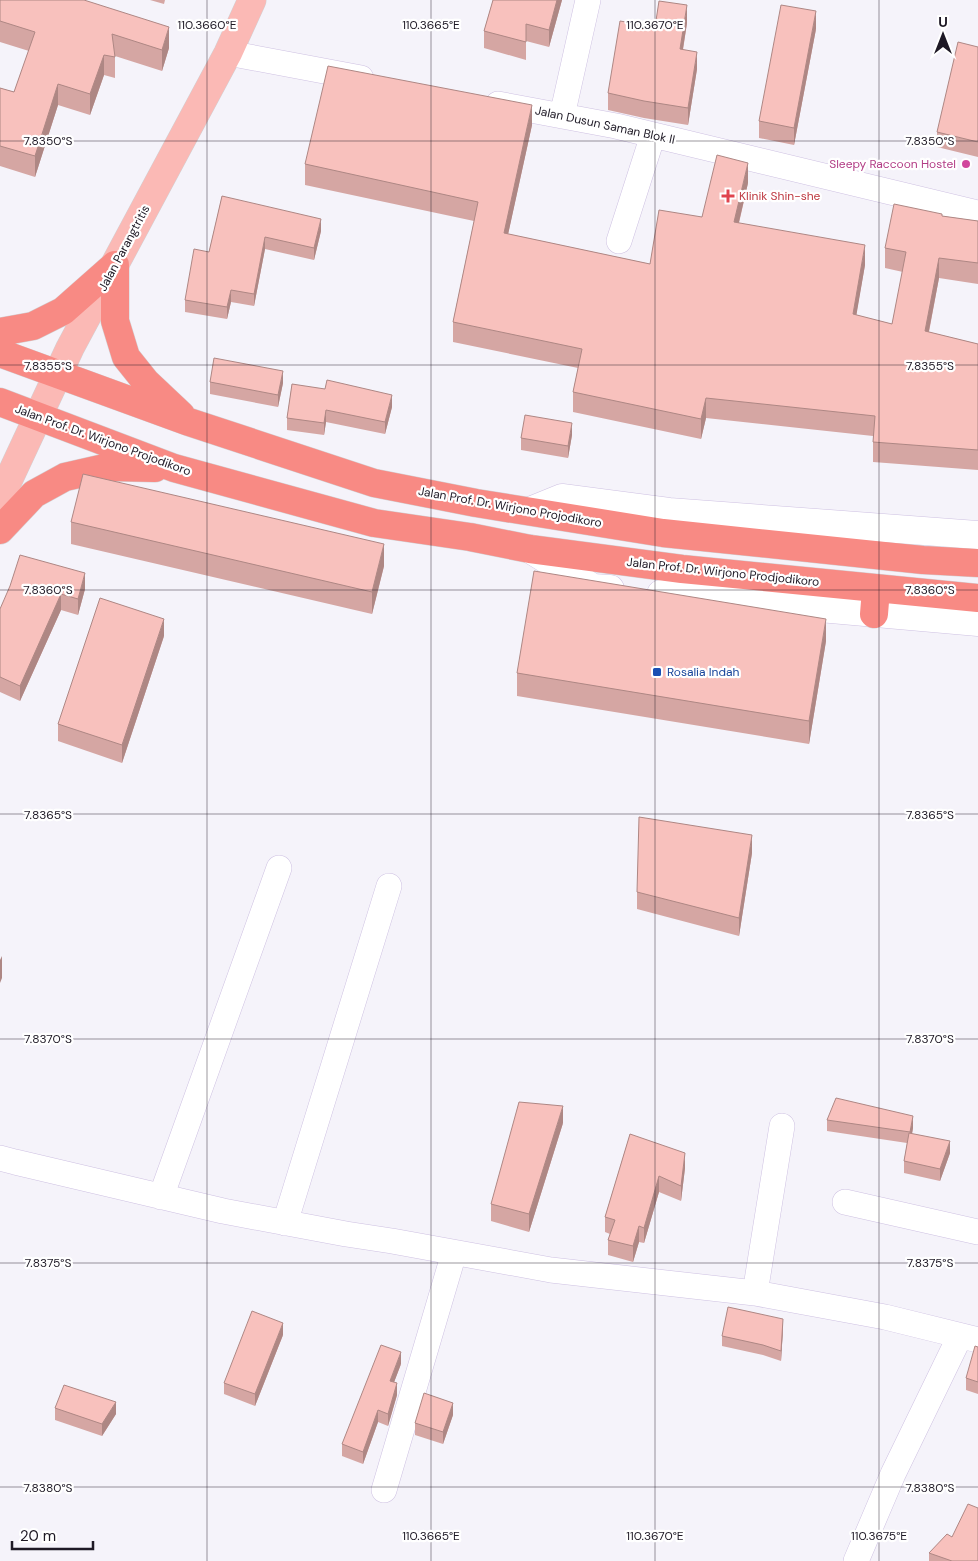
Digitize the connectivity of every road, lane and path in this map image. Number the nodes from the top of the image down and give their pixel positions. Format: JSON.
{"nodes":[{"id":1,"x":252,"y":0,"type":"edge"},
{"id":2,"x":588,"y":0,"type":"edge"},
{"id":3,"x":228,"y":53,"type":"junction"},
{"id":4,"x":385,"y":83,"type":"edge"},
{"id":5,"x":473,"y":99,"type":"edge"},
{"id":6,"x":562,"y":116,"type":"junction"},
{"id":7,"x":653,"y":135,"type":"junction"},
{"id":8,"x":978,"y":212,"type":"edge"},
{"id":9,"x":619,"y":241,"type":"dead end"},
{"id":10,"x":115,"y":265,"type":"junction"},
{"id":11,"x":0,"y":332,"type":"edge"},
{"id":12,"x":0,"y":353,"type":"edge"},
{"id":13,"x":58,"y":374,"type":"junction"},
{"id":14,"x":0,"y":402,"type":"edge"},
{"id":15,"x":38,"y":416,"type":"junction"},
{"id":16,"x":189,"y":422,"type":"junction"},
{"id":17,"x":174,"y":468,"type":"junction"},
{"id":18,"x":0,"y":498,"type":"edge"},
{"id":19,"x":476,"y":503,"type":"junction"},
{"id":20,"x":530,"y":511,"type":"junction"},
{"id":21,"x":0,"y":530,"type":"edge"},
{"id":22,"x":978,"y":535,"type":"edge"},
{"id":23,"x":470,"y":537,"type":"junction"},
{"id":24,"x":978,"y":563,"type":"edge"},
{"id":25,"x":978,"y":598,"type":"edge"},
{"id":26,"x":875,"y":601,"type":"junction"},
{"id":27,"x":978,"y":622,"type":"edge"},
{"id":28,"x":278,"y":868,"type":"dead end"},
{"id":29,"x":389,"y":886,"type":"dead end"},
{"id":30,"x":782,"y":1126,"type":"dead end"},
{"id":31,"x":0,"y":1158,"type":"edge"},
{"id":32,"x":161,"y":1196,"type":"junction"},
{"id":33,"x":845,"y":1202,"type":"dead end"},
{"id":34,"x":285,"y":1223,"type":"junction"},
{"id":35,"x":978,"y":1232,"type":"edge"},
{"id":36,"x":454,"y":1253,"type":"junction"},
{"id":37,"x":755,"y":1293,"type":"junction"},
{"id":38,"x":969,"y":1338,"type":"edge"},
{"id":39,"x":384,"y":1490,"type":"dead end"},
{"id":40,"x":856,"y":1561,"type":"edge"}],
"edges":[{"from":1,"to":3,"type":"main road","name":"Jalan Parangtritis"},
{"from":2,"to":6,"type":"street"},
{"from":3,"to":4,"type":"street"},
{"from":3,"to":10,"type":"main road","name":"Jalan Parangtritis"},
{"from":5,"to":6,"type":"street","name":"Jalan Dusun Saman Blok II"},
{"from":6,"to":7,"type":"street","name":"Jalan Dusun Saman Blok II"},
{"from":7,"to":8,"type":"street","name":"Jalan Dusun Saman Blok II"},
{"from":7,"to":9,"type":"street"},
{"from":10,"to":11,"type":"highway"},
{"from":10,"to":13,"type":"main road","name":"Jalan Parangtritis"},
{"from":10,"to":16,"type":"highway"},
{"from":12,"to":13,"type":"highway"},
{"from":13,"to":15,"type":"main road","name":"Jalan Parangtritis"},
{"from":13,"to":16,"type":"highway","name":"Jalan Prof. Dr. Wirjono Projodikoro"},
{"from":14,"to":15,"type":"highway","name":"Jalan Prof. Dr. Wirjono Projodikoro"},
{"from":15,"to":17,"type":"highway","name":"Jalan Prof. Dr. Wirjono Projodikoro"},
{"from":15,"to":18,"type":"main road","name":"Jalan Parangtritis"},
{"from":16,"to":19,"type":"highway","name":"Jalan Prof. Dr. Wirjono Projodikoro"},
{"from":17,"to":21,"type":"highway"},
{"from":17,"to":23,"type":"highway","name":"Jalan Prof. Dr. Wirjono Projodikoro"},
{"from":19,"to":20,"type":"highway","name":"Jalan Prof. Dr. Wirjono Projodikoro"},
{"from":19,"to":23,"type":"highway"},
{"from":20,"to":22,"type":"street"},
{"from":20,"to":24,"type":"highway","name":"Jalan Prof. Dr. Wirjono Projodikoro"},
{"from":23,"to":26,"type":"highway","name":"Jalan Prof. Dr. Wirjono Prodjodikoro"},
{"from":25,"to":26,"type":"highway","name":"Jalan Prof. Dr. Wirjono Prodjodikoro"},
{"from":26,"to":27,"type":"street"},
{"from":28,"to":32,"type":"street"},
{"from":29,"to":34,"type":"street"},
{"from":30,"to":37,"type":"street"},
{"from":31,"to":32,"type":"street"},
{"from":32,"to":34,"type":"street"},
{"from":33,"to":35,"type":"street"},
{"from":34,"to":36,"type":"street"},
{"from":36,"to":37,"type":"street"},
{"from":36,"to":39,"type":"street"},
{"from":37,"to":38,"type":"street"},
{"from":38,"to":40,"type":"street"}]}
